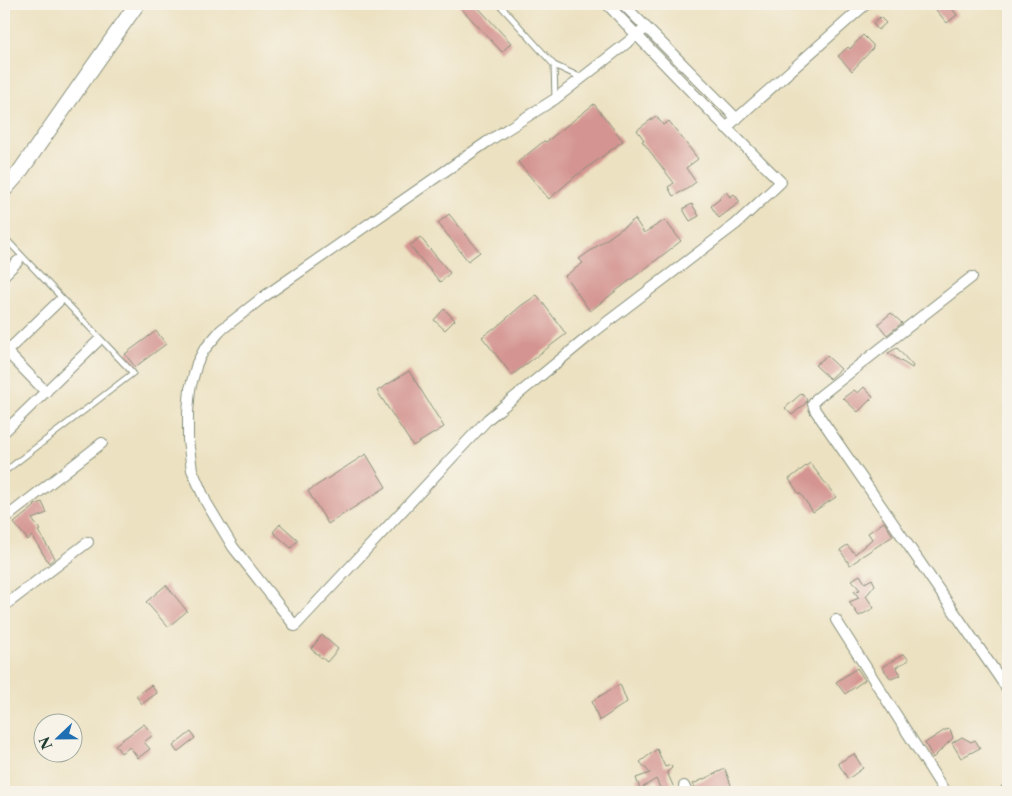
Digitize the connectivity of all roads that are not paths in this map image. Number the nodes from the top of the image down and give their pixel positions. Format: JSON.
{"nodes":[{"id":1,"x":137,"y":4,"type":"edge"},
{"id":2,"x":499,"y":4,"type":"edge"},
{"id":3,"x":607,"y":4,"type":"edge"},
{"id":4,"x":623,"y":4,"type":"edge"},
{"id":5,"x":866,"y":4,"type":"edge"},
{"id":6,"x":646,"y":28,"type":"junction"},
{"id":7,"x":637,"y":35,"type":"junction"},
{"id":8,"x":554,"y":64,"type":"junction"},
{"id":9,"x":582,"y":78,"type":"junction"},
{"id":10,"x":555,"y":99,"type":"junction"},
{"id":11,"x":737,"y":119,"type":"junction"},
{"id":12,"x":726,"y":128,"type":"junction"},
{"id":13,"x":4,"y":190,"type":"edge"},
{"id":14,"x":4,"y":237,"type":"edge"},
{"id":15,"x":18,"y":261,"type":"dead end"},
{"id":16,"x":4,"y":275,"type":"edge"},
{"id":17,"x":972,"y":277,"type":"dead end"},
{"id":18,"x":58,"y":302,"type":"dead end"},
{"id":19,"x":97,"y":342,"type":"dead end"},
{"id":20,"x":5,"y":351,"type":"edge"},
{"id":21,"x":46,"y":392,"type":"junction"},
{"id":22,"x":5,"y":431,"type":"dead end"},
{"id":23,"x":102,"y":443,"type":"dead end"},
{"id":24,"x":4,"y":472,"type":"edge"},
{"id":25,"x":4,"y":519,"type":"edge"},
{"id":26,"x":88,"y":542,"type":"dead end"},
{"id":27,"x":4,"y":606,"type":"edge"},
{"id":28,"x":836,"y":620,"type":"dead end"},
{"id":29,"x":1008,"y":690,"type":"edge"},
{"id":30,"x":944,"y":792,"type":"edge"}],
"edges":[{"from":1,"to":13,"type":"main road"},
{"from":2,"to":8,"type":"lane"},
{"from":3,"to":7,"type":"street"},
{"from":4,"to":6,"type":"street"},
{"from":5,"to":11,"type":"street"},
{"from":6,"to":7,"type":"street"},
{"from":6,"to":11,"type":"street"},
{"from":7,"to":9,"type":"street"},
{"from":7,"to":12,"type":"street"},
{"from":8,"to":9,"type":"lane"},
{"from":8,"to":10,"type":"lane"},
{"from":9,"to":10,"type":"street"},
{"from":10,"to":12,"type":"street"},
{"from":11,"to":12,"type":"street"},
{"from":14,"to":24,"type":"lane"},
{"from":15,"to":16,"type":"street"},
{"from":17,"to":29,"type":"street"},
{"from":18,"to":20,"type":"street"},
{"from":19,"to":21,"type":"street"},
{"from":20,"to":21,"type":"street"},
{"from":21,"to":22,"type":"street"},
{"from":23,"to":25,"type":"street"},
{"from":26,"to":27,"type":"street"},
{"from":28,"to":30,"type":"street"}]}
